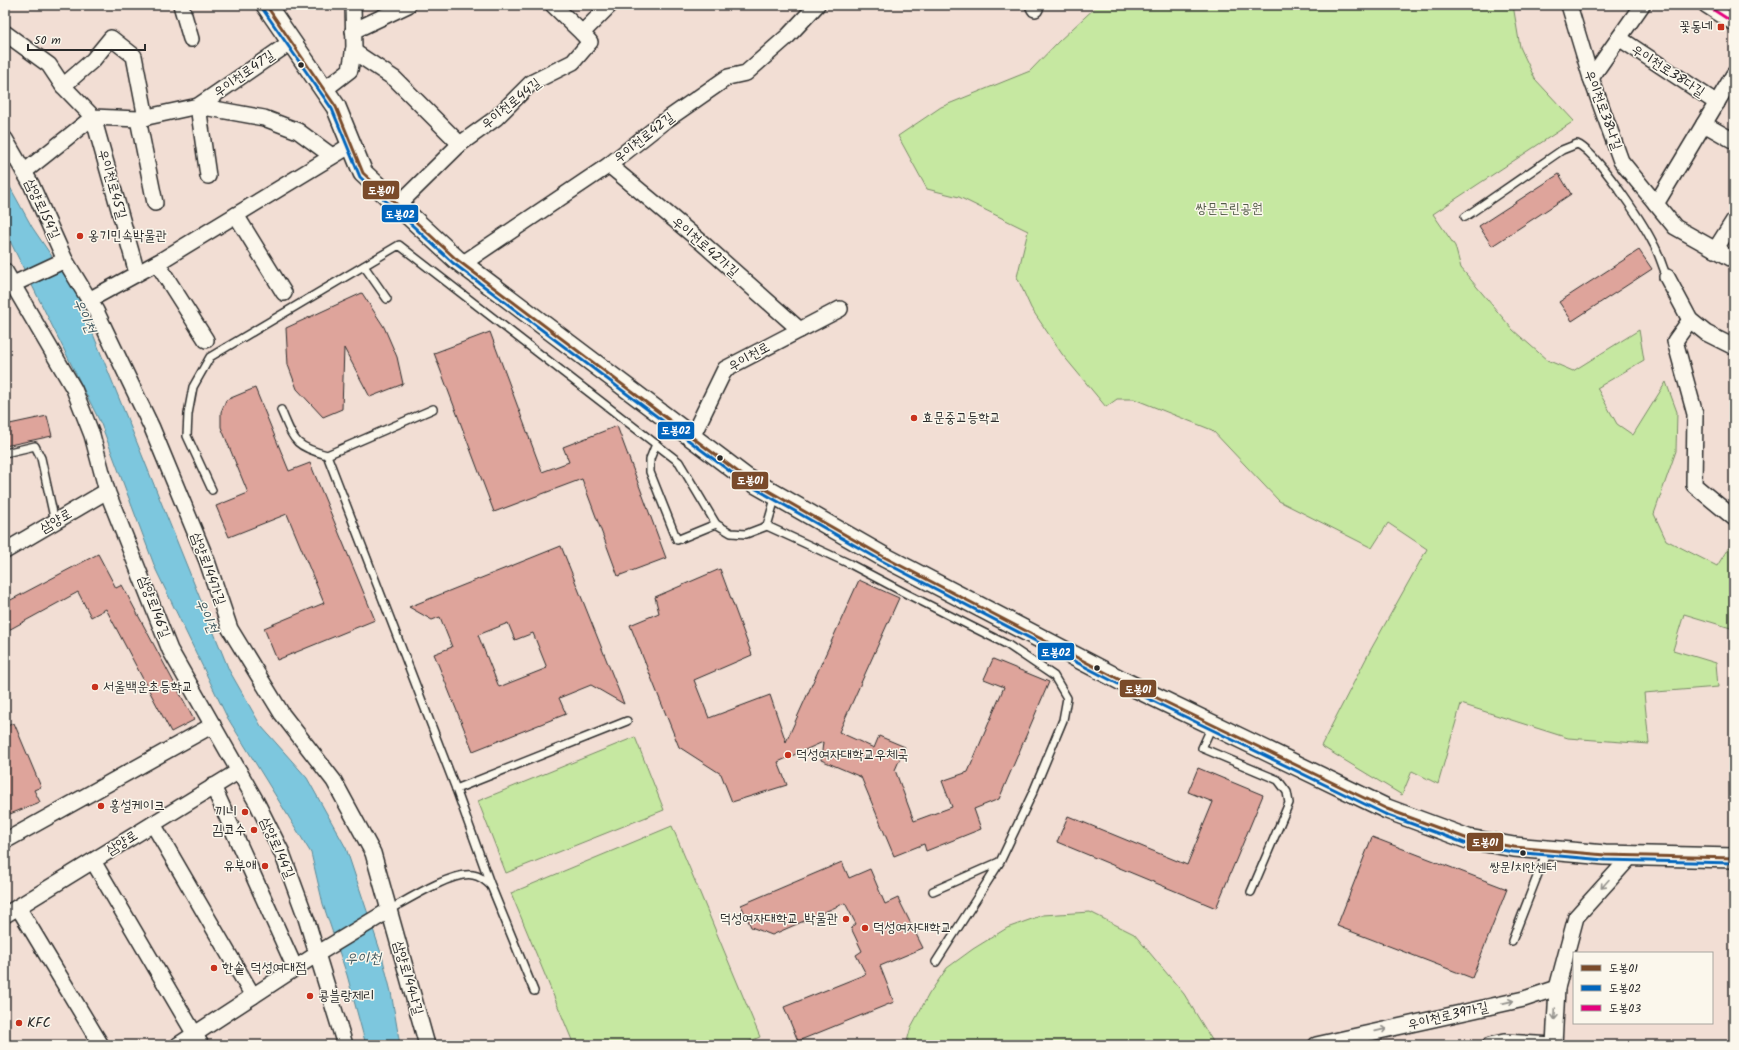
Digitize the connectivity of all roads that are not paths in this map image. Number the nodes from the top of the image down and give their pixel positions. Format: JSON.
{"nodes":[{"id":1,"x":182,"y":5,"type":"edge"},
{"id":2,"x":266,"y":5,"type":"edge"},
{"id":3,"x":353,"y":5,"type":"edge"},
{"id":4,"x":408,"y":5,"type":"edge"},
{"id":5,"x":553,"y":5,"type":"edge"},
{"id":6,"x":610,"y":5,"type":"edge"},
{"id":7,"x":817,"y":5,"type":"edge"},
{"id":8,"x":1569,"y":5,"type":"edge"},
{"id":9,"x":1642,"y":5,"type":"edge"},
{"id":10,"x":1706,"y":5,"type":"edge"},
{"id":11,"x":1734,"y":23,"type":"edge"},
{"id":12,"x":353,"y":31,"type":"junction"},
{"id":13,"x":5,"y":33,"type":"edge"},
{"id":14,"x":582,"y":33,"type":"junction"},
{"id":15,"x":1619,"y":38,"type":"junction"},
{"id":16,"x":191,"y":39,"type":"dead end"},
{"id":17,"x":291,"y":42,"type":"junction"},
{"id":18,"x":353,"y":51,"type":"junction"},
{"id":19,"x":1734,"y":74,"type":"edge"},
{"id":20,"x":1591,"y":78,"type":"junction"},
{"id":21,"x":63,"y":86,"type":"junction"},
{"id":22,"x":324,"y":90,"type":"junction"},
{"id":23,"x":1717,"y":103,"type":"junction"},
{"id":24,"x":198,"y":106,"type":"junction"},
{"id":25,"x":93,"y":117,"type":"junction"},
{"id":26,"x":142,"y":118,"type":"junction"},
{"id":27,"x":1704,"y":124,"type":"junction"},
{"id":28,"x":5,"y":139,"type":"edge"},
{"id":29,"x":1734,"y":141,"type":"edge"},
{"id":30,"x":460,"y":144,"type":"junction"},
{"id":31,"x":351,"y":145,"type":"junction"},
{"id":32,"x":332,"y":156,"type":"junction"},
{"id":33,"x":609,"y":165,"type":"junction"},
{"id":34,"x":24,"y":172,"type":"junction"},
{"id":35,"x":208,"y":176,"type":"dead end"},
{"id":36,"x":155,"y":203,"type":"dead end"},
{"id":37,"x":1656,"y":204,"type":"junction"},
{"id":38,"x":398,"y":205,"type":"junction"},
{"id":39,"x":236,"y":215,"type":"junction"},
{"id":40,"x":1465,"y":217,"type":"dead end"},
{"id":41,"x":1734,"y":220,"type":"edge"},
{"id":42,"x":1716,"y":250,"type":"junction"},
{"id":43,"x":65,"y":260,"type":"junction"},
{"id":44,"x":1734,"y":260,"type":"edge"},
{"id":45,"x":157,"y":263,"type":"junction"},
{"id":46,"x":462,"y":264,"type":"junction"},
{"id":47,"x":364,"y":266,"type":"junction"},
{"id":48,"x":5,"y":271,"type":"edge"},
{"id":49,"x":138,"y":273,"type":"junction"},
{"id":50,"x":1667,"y":277,"type":"joint"},
{"id":51,"x":9,"y":286,"type":"edge"},
{"id":52,"x":284,"y":293,"type":"dead end"},
{"id":53,"x":387,"y":299,"type":"dead end"},
{"id":54,"x":89,"y":300,"type":"junction"},
{"id":55,"x":840,"y":310,"type":"dead end"},
{"id":56,"x":1690,"y":320,"type":"junction"},
{"id":57,"x":800,"y":330,"type":"junction"},
{"id":58,"x":1706,"y":333,"type":"junction"},
{"id":59,"x":1734,"y":337,"type":"edge"},
{"id":60,"x":206,"y":340,"type":"dead end"},
{"id":61,"x":1734,"y":347,"type":"edge"},
{"id":62,"x":433,"y":408,"type":"dead end"},
{"id":63,"x":281,"y":410,"type":"dead end"},
{"id":64,"x":692,"y":437,"type":"junction"},
{"id":65,"x":656,"y":444,"type":"junction"},
{"id":66,"x":5,"y":452,"type":"edge"},
{"id":67,"x":327,"y":455,"type":"junction"},
{"id":68,"x":212,"y":490,"type":"dead end"},
{"id":69,"x":107,"y":491,"type":"junction"},
{"id":70,"x":776,"y":495,"type":"junction"},
{"id":71,"x":1734,"y":518,"type":"edge"},
{"id":72,"x":55,"y":522,"type":"junction"},
{"id":73,"x":716,"y":524,"type":"junction"},
{"id":74,"x":768,"y":526,"type":"junction"},
{"id":75,"x":5,"y":551,"type":"edge"},
{"id":76,"x":627,"y":721,"type":"dead end"},
{"id":77,"x":213,"y":725,"type":"junction"},
{"id":78,"x":1212,"y":726,"type":"junction"},
{"id":79,"x":239,"y":771,"type":"junction"},
{"id":80,"x":213,"y":786,"type":"junction"},
{"id":81,"x":456,"y":789,"type":"junction"},
{"id":82,"x":153,"y":824,"type":"junction"},
{"id":83,"x":5,"y":841,"type":"edge"},
{"id":84,"x":1548,"y":851,"type":"junction"},
{"id":85,"x":1632,"y":855,"type":"junction"},
{"id":86,"x":1734,"y":858,"type":"edge"},
{"id":87,"x":93,"y":861,"type":"junction"},
{"id":88,"x":1000,"y":862,"type":"junction"},
{"id":89,"x":492,"y":886,"type":"junction"},
{"id":90,"x":933,"y":891,"type":"dead end"},
{"id":91,"x":1251,"y":892,"type":"dead end"},
{"id":92,"x":18,"y":907,"type":"junction"},
{"id":93,"x":388,"y":911,"type":"junction"},
{"id":94,"x":5,"y":915,"type":"edge"},
{"id":95,"x":1512,"y":941,"type":"dead end"},
{"id":96,"x":317,"y":954,"type":"junction"},
{"id":97,"x":936,"y":962,"type":"dead end"},
{"id":98,"x":295,"y":968,"type":"junction"},
{"id":99,"x":1557,"y":988,"type":"junction"},
{"id":100,"x":534,"y":991,"type":"dead end"},
{"id":101,"x":253,"y":996,"type":"junction"},
{"id":102,"x":197,"y":1040,"type":"edge"},
{"id":103,"x":101,"y":1045,"type":"edge"},
{"id":104,"x":178,"y":1045,"type":"edge"},
{"id":105,"x":345,"y":1045,"type":"edge"},
{"id":106,"x":427,"y":1045,"type":"edge"},
{"id":107,"x":1316,"y":1045,"type":"edge"},
{"id":108,"x":1490,"y":1045,"type":"edge"},
{"id":109,"x":1554,"y":1045,"type":"edge"}],
"edges":[{"from":1,"to":16,"type":"street"},
{"from":2,"to":17,"type":"street"},
{"from":3,"to":12,"type":"street"},
{"from":4,"to":12,"type":"street"},
{"from":5,"to":14,"type":"street"},
{"from":6,"to":14,"type":"street"},
{"from":7,"to":33,"type":"street","name":"우이천로42길"},
{"from":8,"to":20,"type":"street","name":"우이천로38나길"},
{"from":9,"to":15,"type":"street"},
{"from":10,"to":11,"type":"street"},
{"from":12,"to":18,"type":"street"},
{"from":13,"to":21,"type":"street"},
{"from":14,"to":30,"type":"street","name":"우이천로44길"},
{"from":15,"to":20,"type":"street"},
{"from":15,"to":23,"type":"street","name":"우이천로38다길"},
{"from":17,"to":22,"type":"street"},
{"from":17,"to":24,"type":"street","name":"우이천로47길"},
{"from":18,"to":22,"type":"street"},
{"from":18,"to":30,"type":"street"},
{"from":19,"to":23,"type":"street"},
{"from":20,"to":37,"type":"street","name":"우이천로38나길"},
{"from":21,"to":25,"type":"street"},
{"from":21,"to":26,"type":"street"},
{"from":22,"to":31,"type":"street"},
{"from":23,"to":27,"type":"street"},
{"from":24,"to":26,"type":"street","name":"우이천로47길"},
{"from":24,"to":32,"type":"street"},
{"from":24,"to":35,"type":"street"},
{"from":25,"to":26,"type":"street","name":"우이천로47길"},
{"from":25,"to":34,"type":"street"},
{"from":25,"to":49,"type":"street","name":"우이천로45길"},
{"from":26,"to":36,"type":"street"},
{"from":27,"to":29,"type":"street"},
{"from":27,"to":37,"type":"street"},
{"from":28,"to":34,"type":"street","name":"삼양로154길"},
{"from":30,"to":38,"type":"street","name":"우이천로44길"},
{"from":31,"to":32,"type":"street"},
{"from":31,"to":38,"type":"street"},
{"from":32,"to":39,"type":"street"},
{"from":33,"to":46,"type":"street","name":"우이천로42길"},
{"from":33,"to":57,"type":"street","name":"우이천로42가길"},
{"from":34,"to":43,"type":"street","name":"삼양로154길"},
{"from":37,"to":42,"type":"street","name":"우이천로38나길"},
{"from":38,"to":46,"type":"street"},
{"from":39,"to":45,"type":"street"},
{"from":39,"to":52,"type":"street"},
{"from":40,"to":50,"type":"lane"},
{"from":41,"to":42,"type":"street"},
{"from":42,"to":44,"type":"street","name":"우이천로38나길"},
{"from":43,"to":51,"type":"street"},
{"from":43,"to":54,"type":"street","name":"삼양로144가길"},
{"from":45,"to":49,"type":"street"},
{"from":45,"to":60,"type":"street"},
{"from":46,"to":64,"type":"street"},
{"from":47,"to":53,"type":"lane"},
{"from":47,"to":65,"type":"lane"},
{"from":47,"to":68,"type":"lane"},
{"from":48,"to":51,"type":"street","name":"삼양로146길"},
{"from":49,"to":54,"type":"street"},
{"from":50,"to":56,"type":"street"},
{"from":51,"to":69,"type":"street","name":"삼양로146길"},
{"from":54,"to":93,"type":"street","name":"삼양로144가길"},
{"from":55,"to":57,"type":"street","name":"우이천로"},
{"from":56,"to":58,"type":"street"},
{"from":56,"to":71,"type":"street"},
{"from":57,"to":64,"type":"street","name":"우이천로"},
{"from":58,"to":59,"type":"street"},
{"from":58,"to":61,"type":"street"},
{"from":62,"to":67,"type":"lane"},
{"from":63,"to":67,"type":"lane"},
{"from":64,"to":70,"type":"street"},
{"from":65,"to":73,"type":"lane"},
{"from":65,"to":73,"type":"lane"},
{"from":66,"to":72,"type":"lane"},
{"from":67,"to":81,"type":"lane"},
{"from":69,"to":72,"type":"street","name":"삼양로"},
{"from":69,"to":77,"type":"street","name":"삼양로146길"},
{"from":70,"to":74,"type":"lane"},
{"from":70,"to":78,"type":"street"},
{"from":72,"to":75,"type":"street","name":"삼양로"},
{"from":73,"to":74,"type":"lane"},
{"from":74,"to":88,"type":"lane"},
{"from":76,"to":81,"type":"lane"},
{"from":77,"to":79,"type":"street","name":"삼양로144길"},
{"from":77,"to":83,"type":"street"},
{"from":78,"to":84,"type":"street"},
{"from":78,"to":91,"type":"lane"},
{"from":79,"to":80,"type":"street","name":"삼양로"},
{"from":79,"to":96,"type":"street","name":"삼양로144길"},
{"from":80,"to":82,"type":"street","name":"삼양로"},
{"from":80,"to":98,"type":"street"},
{"from":81,"to":89,"type":"lane"},
{"from":82,"to":87,"type":"street","name":"삼양로"},
{"from":82,"to":101,"type":"street"},
{"from":84,"to":85,"type":"street"},
{"from":84,"to":95,"type":"lane"},
{"from":85,"to":86,"type":"street"},
{"from":85,"to":99,"type":"street","one_way":true},
{"from":87,"to":92,"type":"street","name":"삼양로"},
{"from":87,"to":102,"type":"street"},
{"from":88,"to":90,"type":"lane"},
{"from":88,"to":97,"type":"lane"},
{"from":89,"to":93,"type":"lane"},
{"from":89,"to":100,"type":"lane"},
{"from":92,"to":94,"type":"street","name":"삼양로"},
{"from":92,"to":103,"type":"street"},
{"from":93,"to":96,"type":"street"},
{"from":93,"to":106,"type":"street","name":"삼양로144나길"},
{"from":96,"to":98,"type":"street"},
{"from":96,"to":105,"type":"street","name":"삼양로144길"},
{"from":98,"to":101,"type":"street"},
{"from":107,"to":99,"type":"street","name":"우이천로39가길","one_way":true},
{"from":99,"to":109,"type":"street","one_way":true},
{"from":101,"to":102,"type":"street"},
{"from":102,"to":104,"type":"street"},
{"from":108,"to":109,"type":"street"}]}
